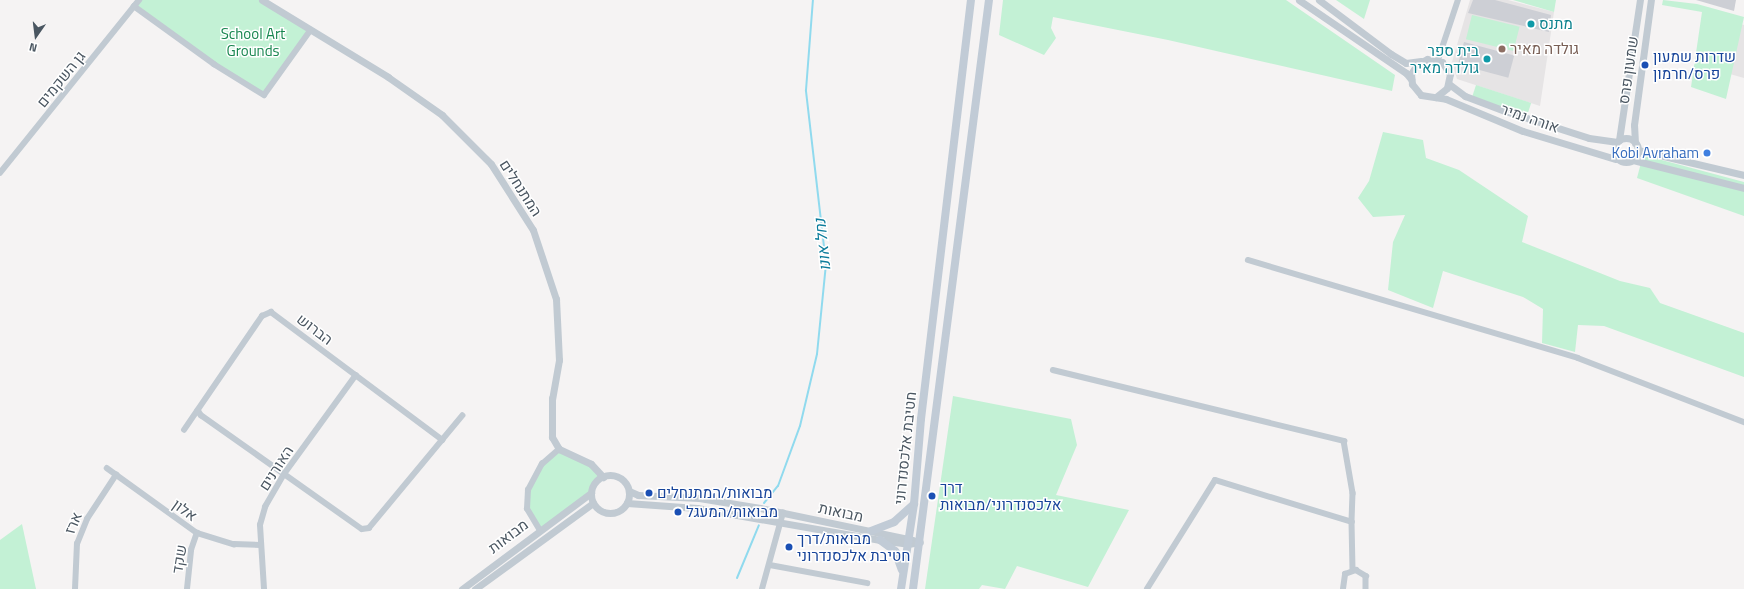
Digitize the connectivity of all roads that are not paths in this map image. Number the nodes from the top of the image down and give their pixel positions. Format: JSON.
{"nodes":[{"id":1,"x":139,"y":0,"type":"edge"},
{"id":2,"x":262,"y":0,"type":"edge"},
{"id":3,"x":971,"y":0,"type":"edge"},
{"id":4,"x":989,"y":0,"type":"edge"},
{"id":5,"x":1299,"y":0,"type":"edge"},
{"id":6,"x":1319,"y":0,"type":"edge"},
{"id":7,"x":1458,"y":0,"type":"edge"},
{"id":8,"x":1640,"y":0,"type":"edge"},
{"id":9,"x":1651,"y":0,"type":"edge"},
{"id":10,"x":134,"y":6,"type":"junction"},
{"id":11,"x":310,"y":31,"type":"junction"},
{"id":12,"x":1438,"y":60,"type":"junction"},
{"id":13,"x":1421,"y":61,"type":"junction"},
{"id":14,"x":1411,"y":79,"type":"junction"},
{"id":15,"x":1449,"y":84,"type":"junction"},
{"id":16,"x":1436,"y":97,"type":"junction"},
{"id":17,"x":1618,"y":141,"type":"junction"},
{"id":18,"x":1635,"y":143,"type":"junction"},
{"id":19,"x":1638,"y":150,"type":"junction"},
{"id":20,"x":1616,"y":159,"type":"junction"},
{"id":21,"x":1633,"y":160,"type":"junction"},
{"id":22,"x":0,"y":173,"type":"edge"},
{"id":23,"x":1744,"y":175,"type":"edge"},
{"id":24,"x":1744,"y":188,"type":"edge"},
{"id":25,"x":1248,"y":260,"type":"dead end"},
{"id":26,"x":1053,"y":370,"type":"dead end"},
{"id":27,"x":356,"y":375,"type":"junction"},
{"id":28,"x":198,"y":410,"type":"junction"},
{"id":29,"x":462,"y":416,"type":"dead end"},
{"id":30,"x":1744,"y":422,"type":"edge"},
{"id":31,"x":184,"y":430,"type":"dead end"},
{"id":32,"x":443,"y":440,"type":"junction"},
{"id":33,"x":559,"y":449,"type":"junction"},
{"id":34,"x":107,"y":468,"type":"dead end"},
{"id":35,"x":284,"y":474,"type":"junction"},
{"id":36,"x":116,"y":475,"type":"junction"},
{"id":37,"x":603,"y":477,"type":"junction"},
{"id":38,"x":629,"y":491,"type":"junction"},
{"id":39,"x":591,"y":493,"type":"junction"},
{"id":40,"x":593,"y":503,"type":"junction"},
{"id":41,"x":627,"y":504,"type":"junction"},
{"id":42,"x":914,"y":504,"type":"junction"},
{"id":43,"x":783,"y":513,"type":"junction"},
{"id":44,"x":781,"y":522,"type":"junction"},
{"id":45,"x":1352,"y":522,"type":"junction"},
{"id":46,"x":539,"y":529,"type":"junction"},
{"id":47,"x":871,"y":531,"type":"junction"},
{"id":48,"x":196,"y":534,"type":"junction"},
{"id":49,"x":880,"y":540,"type":"junction"},
{"id":50,"x":908,"y":541,"type":"junction"},
{"id":51,"x":920,"y":542,"type":"junction"},
{"id":52,"x":260,"y":545,"type":"junction"},
{"id":53,"x":770,"y":565,"type":"junction"},
{"id":54,"x":1353,"y":570,"type":"junction"},
{"id":55,"x":903,"y":574,"type":"junction"},
{"id":56,"x":867,"y":583,"type":"dead end"},
{"id":57,"x":75,"y":589,"type":"edge"},
{"id":58,"x":187,"y":589,"type":"edge"},
{"id":59,"x":264,"y":589,"type":"edge"},
{"id":60,"x":462,"y":589,"type":"edge"},
{"id":61,"x":475,"y":589,"type":"edge"},
{"id":62,"x":762,"y":589,"type":"edge"},
{"id":63,"x":901,"y":589,"type":"edge"},
{"id":64,"x":913,"y":589,"type":"edge"},
{"id":65,"x":1147,"y":589,"type":"edge"},
{"id":66,"x":1343,"y":589,"type":"edge"},
{"id":67,"x":1367,"y":589,"type":"edge"}],
"edges":[{"from":1,"to":10,"type":"street","name":"גן השקמים"},
{"from":2,"to":11,"type":"street","name":"המתנחלים"},
{"from":3,"to":42,"type":"main road","name":"חטיבת אלכסנדרוני"},
{"from":4,"to":51,"type":"main road","name":"חטיבת אלכסנדרוני"},
{"from":5,"to":14,"type":"street"},
{"from":6,"to":13,"type":"street"},
{"from":7,"to":12,"type":"street"},
{"from":8,"to":17,"type":"street","name":"שמעון פרס"},
{"from":9,"to":18,"type":"street","name":"שמעון פרס"},
{"from":10,"to":11,"type":"street"},
{"from":10,"to":22,"type":"street","name":"גן השקמים"},
{"from":11,"to":33,"type":"street","name":"המתנחלים"},
{"from":12,"to":13,"type":"street"},
{"from":12,"to":15,"type":"street"},
{"from":13,"to":14,"type":"street"},
{"from":14,"to":16,"type":"street"},
{"from":15,"to":16,"type":"street"},
{"from":15,"to":17,"type":"street","name":"אורה נמיר"},
{"from":16,"to":20,"type":"street","name":"אורה נמיר"},
{"from":17,"to":18,"type":"street"},
{"from":17,"to":20,"type":"street"},
{"from":18,"to":19,"type":"street"},
{"from":19,"to":21,"type":"street"},
{"from":19,"to":23,"type":"street"},
{"from":20,"to":21,"type":"street"},
{"from":21,"to":24,"type":"street"},
{"from":25,"to":30,"type":"street"},
{"from":26,"to":45,"type":"street"},
{"from":27,"to":28,"type":"street","name":"הברוש"},
{"from":27,"to":32,"type":"street","name":"הברוש"},
{"from":27,"to":35,"type":"street","name":"האורנים"},
{"from":28,"to":31,"type":"street","name":"הברוש"},
{"from":28,"to":35,"type":"street"},
{"from":29,"to":32,"type":"street"},
{"from":32,"to":35,"type":"street"},
{"from":33,"to":37,"type":"street"},
{"from":33,"to":46,"type":"street"},
{"from":34,"to":36,"type":"street","name":"אלון"},
{"from":35,"to":52,"type":"street","name":"האורנים"},
{"from":36,"to":48,"type":"street","name":"אלון"},
{"from":36,"to":57,"type":"street","name":"ארז"},
{"from":37,"to":38,"type":"street"},
{"from":37,"to":39,"type":"street"},
{"from":38,"to":41,"type":"street"},
{"from":38,"to":43,"type":"street","name":"מבואות"},
{"from":39,"to":40,"type":"street"},
{"from":39,"to":46,"type":"street","name":"מבואות"},
{"from":40,"to":41,"type":"street"},
{"from":40,"to":61,"type":"street","name":"מבואות"},
{"from":41,"to":44,"type":"street","name":"מבואות"},
{"from":42,"to":47,"type":"main road"},
{"from":42,"to":50,"type":"main road","name":"חטיבת אלכסנדרוני"},
{"from":43,"to":44,"type":"street"},
{"from":43,"to":47,"type":"street","name":"מבואות"},
{"from":44,"to":49,"type":"street","name":"מבואות"},
{"from":44,"to":53,"type":"street"},
{"from":45,"to":54,"type":"street"},
{"from":45,"to":65,"type":"street"},
{"from":46,"to":60,"type":"street","name":"מבואות"},
{"from":47,"to":50,"type":"street","name":"מבואות"},
{"from":48,"to":52,"type":"street","name":"אלון"},
{"from":48,"to":58,"type":"street","name":"שקד"},
{"from":49,"to":50,"type":"street","name":"מבואות"},
{"from":49,"to":55,"type":"main road"},
{"from":50,"to":51,"type":"street","name":"מבואות"},
{"from":50,"to":55,"type":"main road","name":"חטיבת אלכסנדרוני"},
{"from":51,"to":64,"type":"main road","name":"חטיבת אלכסנדרוני"},
{"from":52,"to":59,"type":"street","name":"האורנים"},
{"from":53,"to":56,"type":"street"},
{"from":53,"to":62,"type":"street"},
{"from":54,"to":66,"type":"street"},
{"from":54,"to":67,"type":"street"},
{"from":55,"to":63,"type":"main road","name":"חטיבת אלכסנדרוני"}]}
